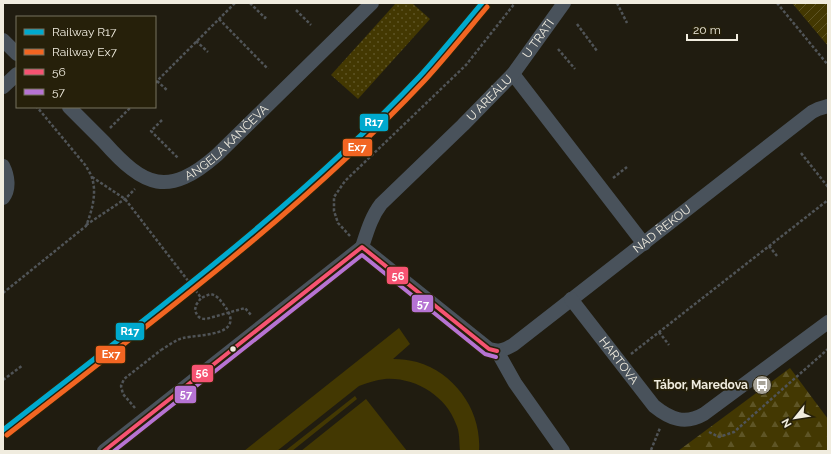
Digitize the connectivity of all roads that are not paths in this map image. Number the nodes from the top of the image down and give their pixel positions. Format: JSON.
{"nodes":[{"id":1,"x":372,"y":3,"type":"edge"},
{"id":2,"x":564,"y":3,"type":"edge"},
{"id":3,"x":3,"y":40,"type":"edge"},
{"id":4,"x":16,"y":53,"type":"edge"},
{"id":5,"x":513,"y":74,"type":"junction"},
{"id":6,"x":16,"y":75,"type":"edge"},
{"id":7,"x":3,"y":87,"type":"edge"},
{"id":8,"x":828,"y":106,"type":"edge"},
{"id":9,"x":70,"y":108,"type":"edge"},
{"id":10,"x":3,"y":166,"type":"edge"},
{"id":11,"x":3,"y":198,"type":"edge"},
{"id":12,"x":644,"y":244,"type":"junction"},
{"id":13,"x":362,"y":247,"type":"junction"},
{"id":14,"x":571,"y":299,"type":"junction"},
{"id":15,"x":828,"y":322,"type":"edge"},
{"id":16,"x":497,"y":351,"type":"junction"},
{"id":17,"x":104,"y":451,"type":"edge"},
{"id":18,"x":563,"y":451,"type":"edge"}],
"edges":[{"from":1,"to":9,"type":"street","name":"ANGELA KANČEVA"},
{"from":2,"to":5,"type":"street","name":"U TRATI"},
{"from":3,"to":4,"type":"street"},
{"from":5,"to":12,"type":"street","name":"U AREÁLU"},
{"from":5,"to":13,"type":"street","name":"U AREÁLU"},
{"from":6,"to":7,"type":"street"},
{"from":8,"to":12,"type":"street","name":"NAD ŘEKOU"},
{"from":10,"to":11,"type":"street"},
{"from":12,"to":14,"type":"street","name":"NAD ŘEKOU"},
{"from":13,"to":16,"type":"street"},
{"from":13,"to":17,"type":"street"},
{"from":14,"to":15,"type":"street","name":"HARTOVA"},
{"from":14,"to":16,"type":"street","name":"NAD ŘEKOU"},
{"from":16,"to":18,"type":"street"}]}
